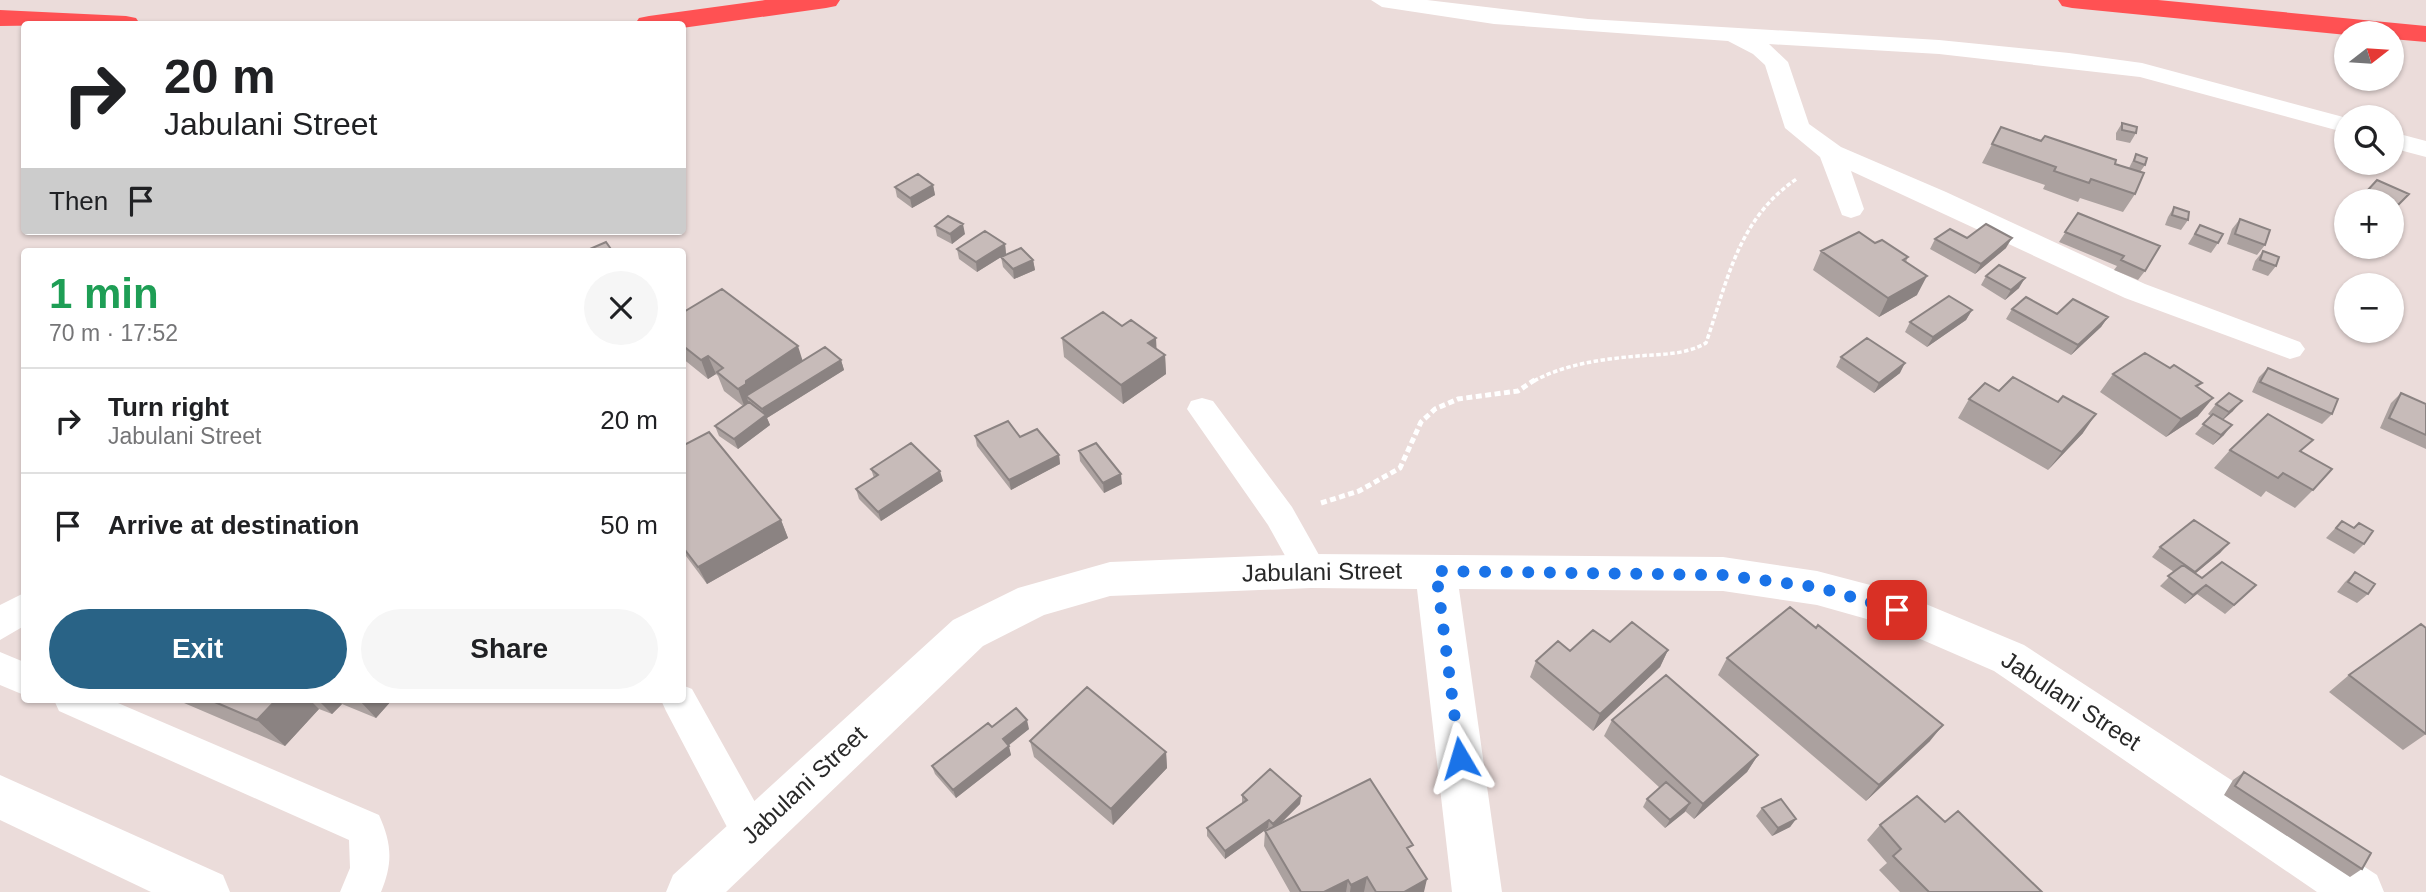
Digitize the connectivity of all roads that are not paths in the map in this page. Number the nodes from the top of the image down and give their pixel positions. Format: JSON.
{"nodes":[{"id":1,"x":826,"y":0,"type":"edge"},
{"id":2,"x":1382,"y":0,"type":"edge"},
{"id":3,"x":2072,"y":0,"type":"edge"},
{"id":4,"x":0,"y":18,"type":"edge"},
{"id":5,"x":63,"y":21,"type":"edge"},
{"id":6,"x":671,"y":21,"type":"edge"},
{"id":7,"x":1731,"y":34,"type":"junction"},
{"id":8,"x":2426,"y":34,"type":"edge"},
{"id":9,"x":2334,"y":122,"type":"edge"},
{"id":10,"x":2404,"y":143,"type":"edge"},
{"id":11,"x":2426,"y":149,"type":"edge"},
{"id":12,"x":1832,"y":153,"type":"junction"},
{"id":13,"x":1851,"y":209,"type":"dead end"},
{"id":14,"x":2290,"y":349,"type":"dead end"},
{"id":15,"x":1202,"y":409,"type":"dead end"},
{"id":16,"x":1311,"y":570,"type":"junction"},
{"id":17,"x":1436,"y":571,"type":"junction"},
{"id":18,"x":21,"y":609,"type":"edge"},
{"id":19,"x":0,"y":625,"type":"edge"},
{"id":20,"x":0,"y":668,"type":"edge"},
{"id":21,"x":21,"y":678,"type":"edge"},
{"id":22,"x":79,"y":703,"type":"edge"},
{"id":23,"x":681,"y":703,"type":"edge"},
{"id":24,"x":0,"y":797,"type":"edge"},
{"id":25,"x":751,"y":833,"type":"junction"},
{"id":26,"x":205,"y":892,"type":"edge"},
{"id":27,"x":360,"y":892,"type":"edge"},
{"id":28,"x":691,"y":892,"type":"edge"},
{"id":29,"x":1477,"y":892,"type":"edge"},
{"id":30,"x":2359,"y":892,"type":"edge"}],
"edges":[{"from":1,"to":6,"type":"highway"},
{"from":2,"to":7,"type":"lane"},
{"from":3,"to":8,"type":"highway"},
{"from":4,"to":5,"type":"highway"},
{"from":7,"to":9,"type":"lane"},
{"from":7,"to":12,"type":"lane"},
{"from":10,"to":11,"type":"lane"},
{"from":12,"to":13,"type":"lane"},
{"from":12,"to":14,"type":"lane"},
{"from":15,"to":16,"type":"lane"},
{"from":16,"to":17,"type":"street","name":"Jabulani Street"},
{"from":16,"to":25,"type":"street","name":"Jabulani Street"},
{"from":17,"to":29,"type":"street"},
{"from":17,"to":30,"type":"street","name":"Jabulani Street"},
{"from":18,"to":19,"type":"lane"},
{"from":20,"to":21,"type":"lane"},
{"from":22,"to":27,"type":"lane"},
{"from":23,"to":25,"type":"lane"},
{"from":24,"to":26,"type":"street"},
{"from":25,"to":28,"type":"street","name":"Jabulani Street"}]}
